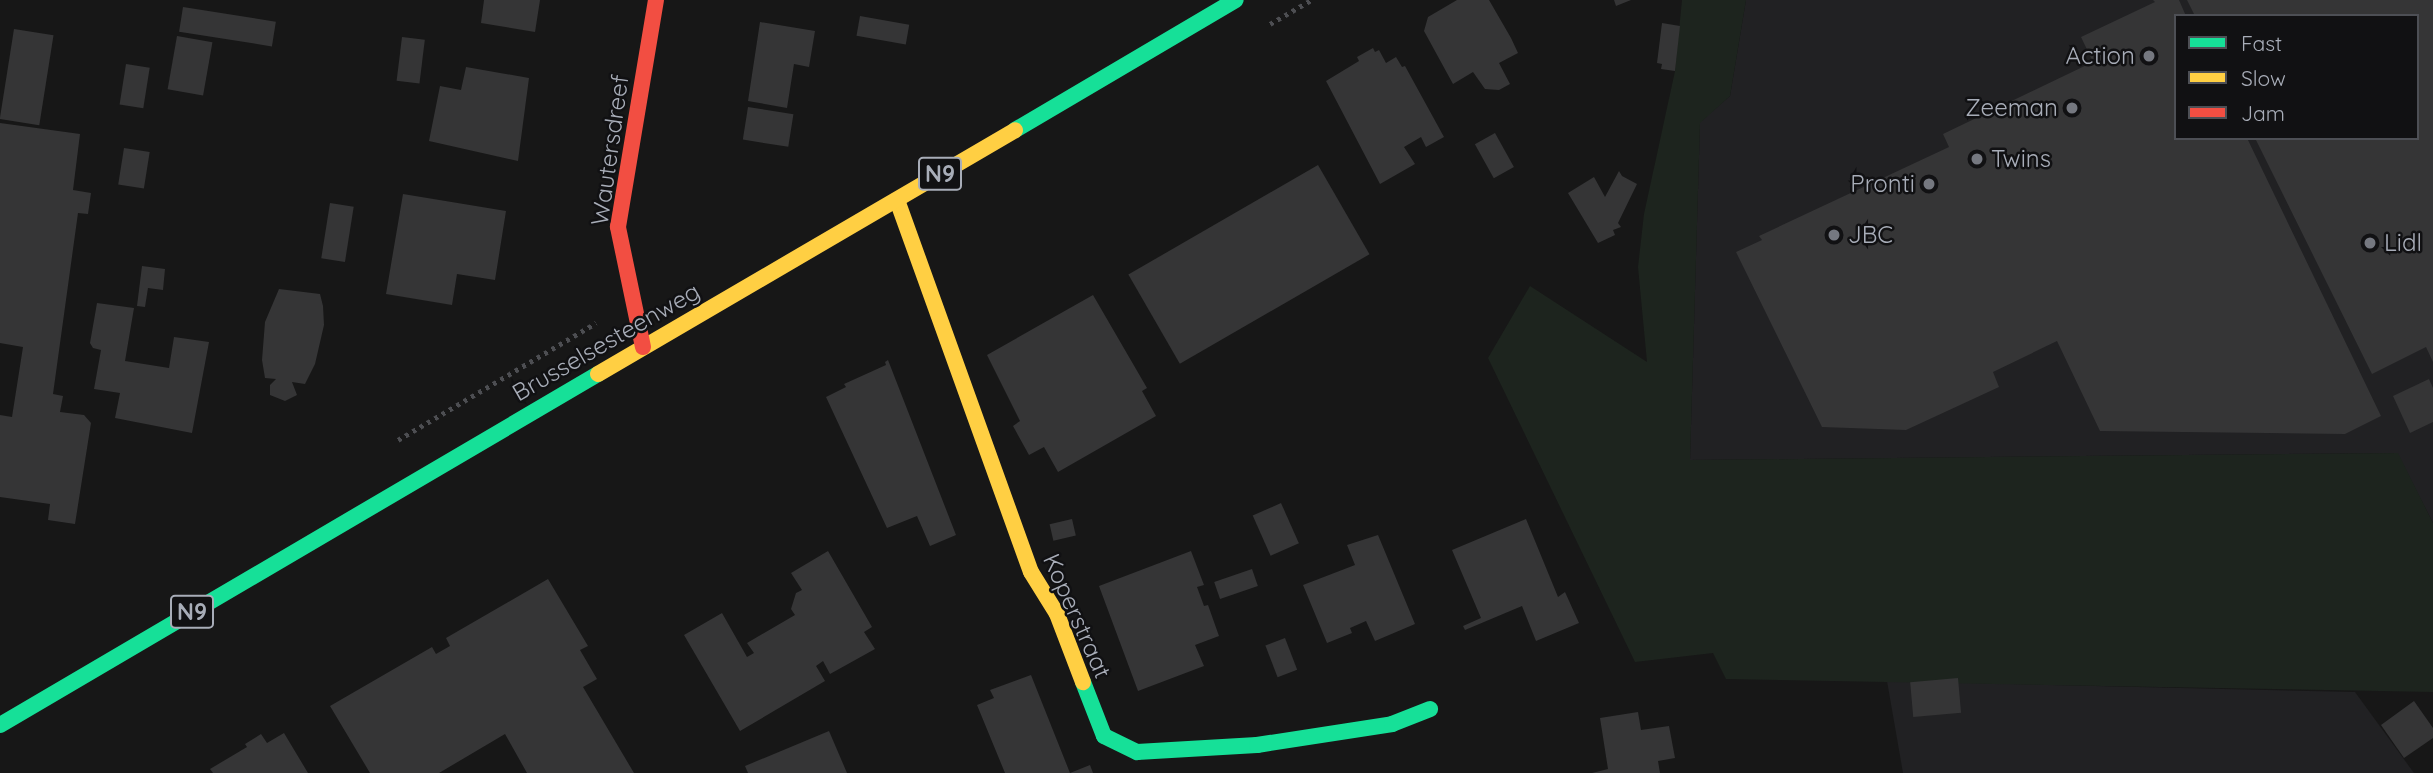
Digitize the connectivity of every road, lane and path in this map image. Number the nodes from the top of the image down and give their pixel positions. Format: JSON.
{"nodes":[{"id":1,"x":656,"y":0,"type":"edge"},
{"id":2,"x":1236,"y":0,"type":"edge"},
{"id":3,"x":897,"y":200,"type":"junction"},
{"id":4,"x":643,"y":347,"type":"junction"},
{"id":5,"x":1430,"y":709,"type":"dead end"},
{"id":6,"x":0,"y":725,"type":"edge"}],
"edges":[{"from":1,"to":4,"type":"main road","name":"Wautersdreef"},
{"from":2,"to":3,"type":"main road","name":"Brusselsesteenweg","number":"N9"},
{"from":3,"to":4,"type":"main road","name":"Brusselsesteenweg","number":"N9"},
{"from":3,"to":5,"type":"main road","name":"Koperstraat"},
{"from":4,"to":6,"type":"main road","name":"Brusselsesteenweg","number":"N9"}]}
